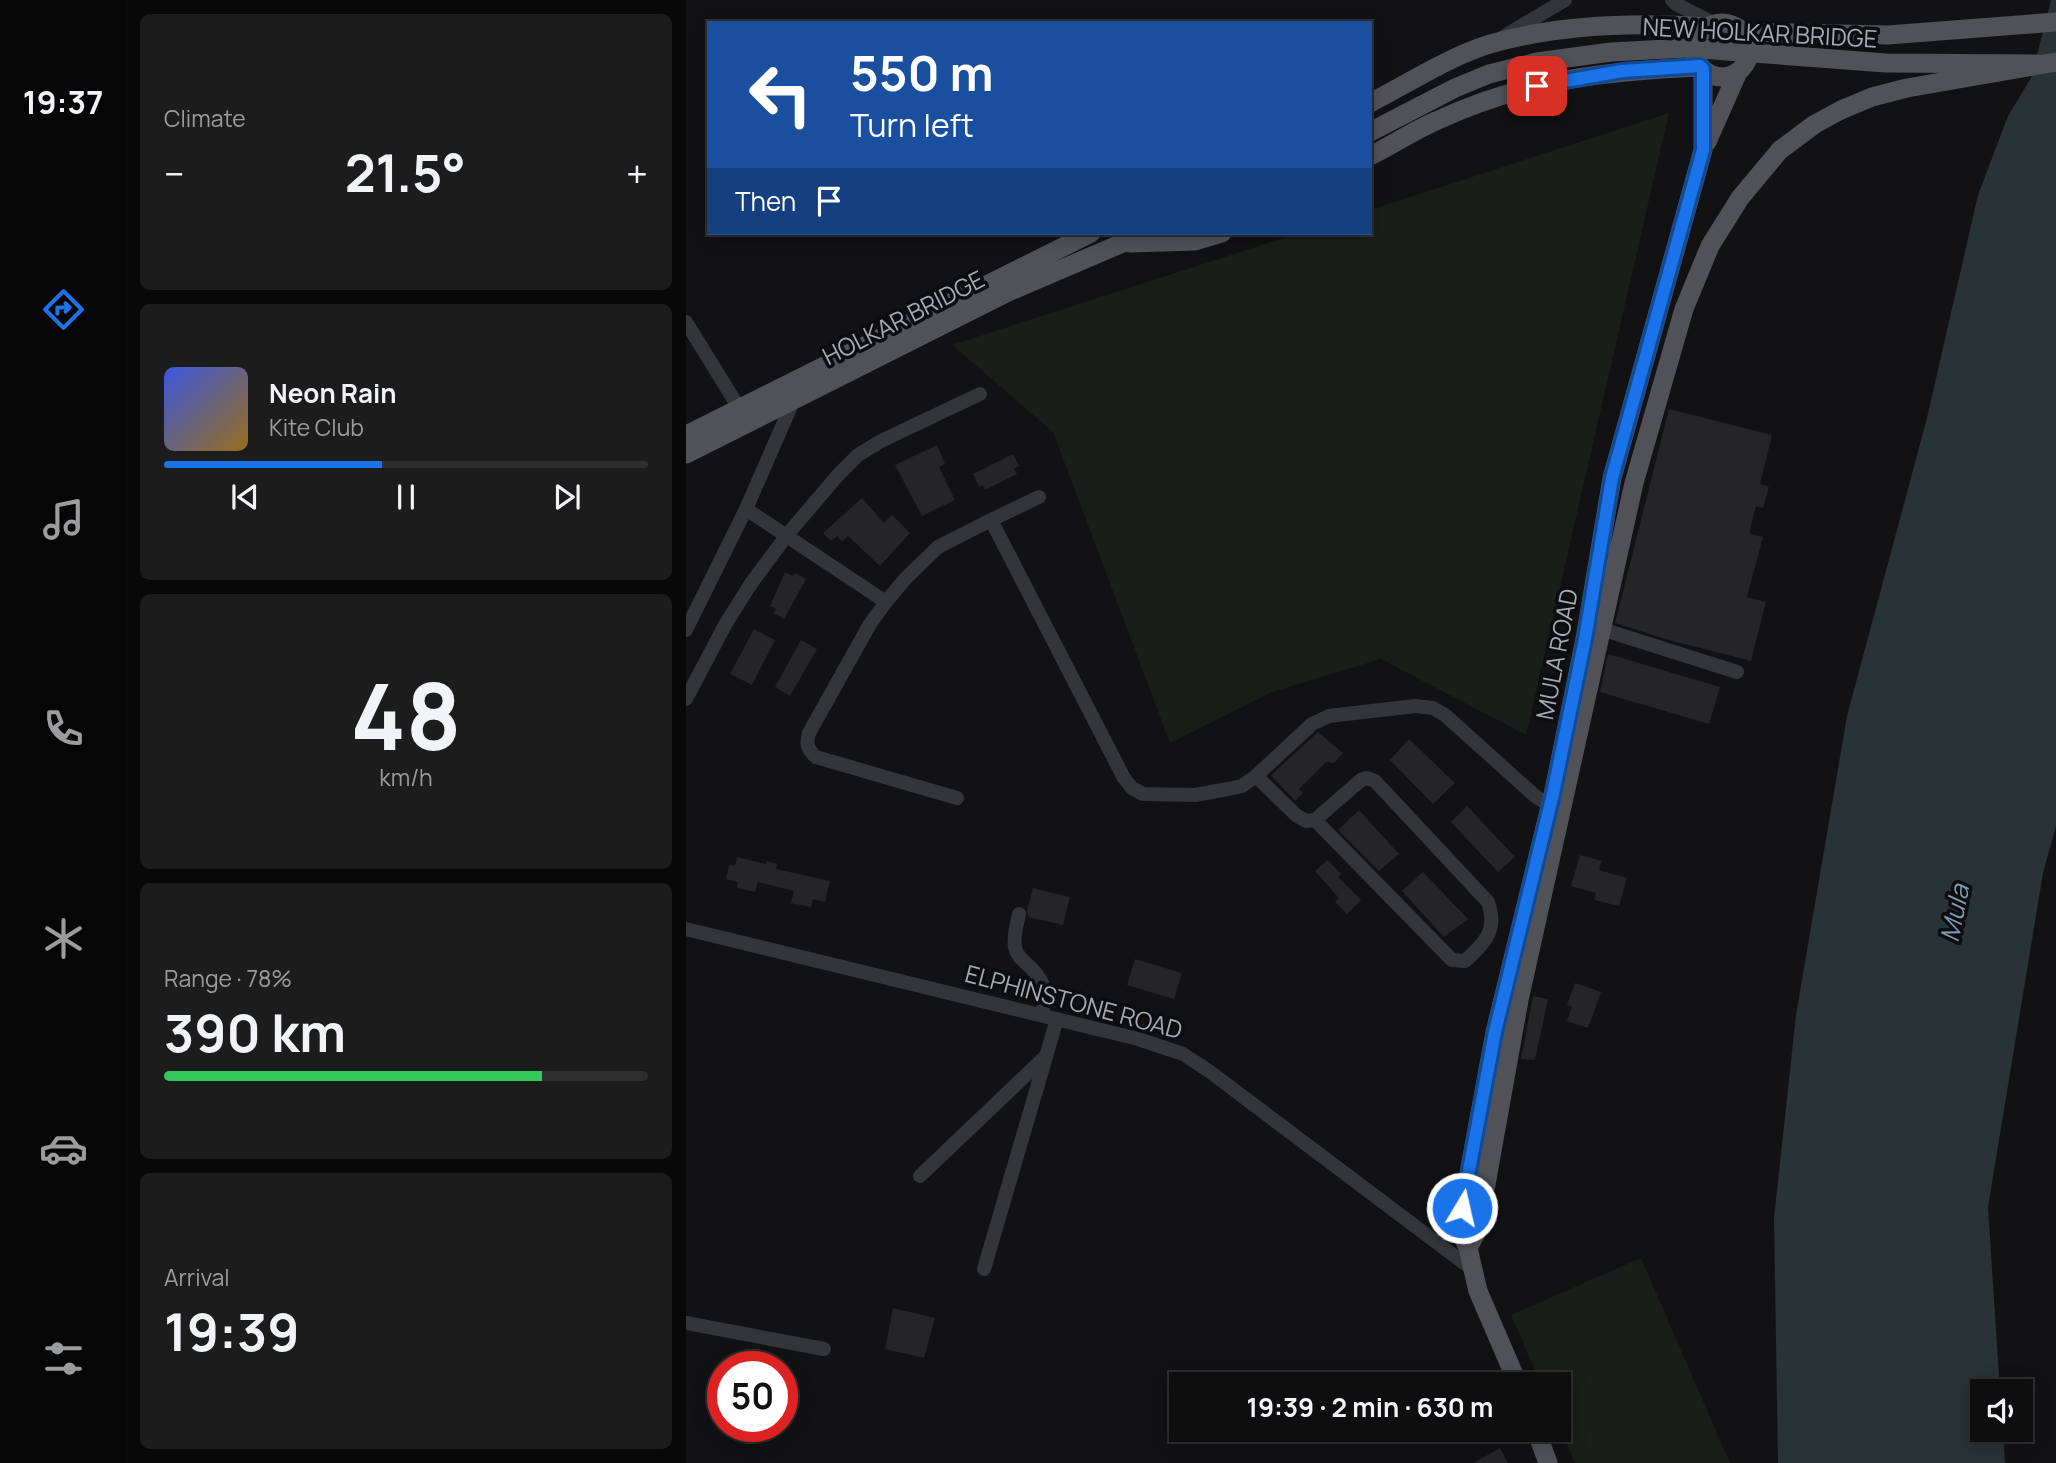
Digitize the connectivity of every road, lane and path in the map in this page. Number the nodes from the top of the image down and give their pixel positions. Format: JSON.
{"nodes":[{"id":1,"x":1565,"y":0,"type":"edge"},
{"id":2,"x":1672,"y":0,"type":"edge"},
{"id":3,"x":1540,"y":6,"type":"edge"},
{"id":4,"x":2056,"y":22,"type":"edge"},
{"id":5,"x":1712,"y":26,"type":"junction"},
{"id":6,"x":1742,"y":32,"type":"junction"},
{"id":7,"x":1490,"y":45,"type":"junction"},
{"id":8,"x":2047,"y":63,"type":"edge"},
{"id":9,"x":1702,"y":68,"type":"junction"},
{"id":10,"x":1738,"y":72,"type":"junction"},
{"id":11,"x":1372,"y":102,"type":"edge"},
{"id":12,"x":1372,"y":131,"type":"edge"},
{"id":13,"x":1703,"y":150,"type":"junction"},
{"id":14,"x":1372,"y":155,"type":"edge"},
{"id":15,"x":1084,"y":235,"type":"edge"},
{"id":16,"x":1140,"y":235,"type":"edge"},
{"id":17,"x":1215,"y":235,"type":"edge"},
{"id":18,"x":1118,"y":243,"type":"junction"},
{"id":19,"x":686,"y":322,"type":"edge"},
{"id":20,"x":793,"y":390,"type":"junction"},
{"id":21,"x":980,"y":394,"type":"dead end"},
{"id":22,"x":739,"y":408,"type":"junction"},
{"id":23,"x":686,"y":435,"type":"edge"},
{"id":24,"x":686,"y":454,"type":"edge"},
{"id":25,"x":1040,"y":497,"type":"dead end"},
{"id":26,"x":746,"y":509,"type":"junction"},
{"id":27,"x":1620,"y":515,"type":"junction"},
{"id":28,"x":990,"y":520,"type":"junction"},
{"id":29,"x":787,"y":535,"type":"junction"},
{"id":30,"x":886,"y":602,"type":"junction"},
{"id":31,"x":1594,"y":627,"type":"junction"},
{"id":32,"x":686,"y":630,"type":"edge"},
{"id":33,"x":1737,"y":672,"type":"dead end"},
{"id":34,"x":686,"y":699,"type":"edge"},
{"id":35,"x":1256,"y":776,"type":"junction"},
{"id":36,"x":957,"y":797,"type":"dead end"},
{"id":37,"x":1556,"y":810,"type":"junction"},
{"id":38,"x":1315,"y":820,"type":"junction"},
{"id":39,"x":1019,"y":914,"type":"dead end"},
{"id":40,"x":686,"y":929,"type":"edge"},
{"id":41,"x":1041,"y":1015,"type":"junction"},
{"id":42,"x":1057,"y":1019,"type":"junction"},
{"id":43,"x":1046,"y":1055,"type":"junction"},
{"id":44,"x":920,"y":1176,"type":"dead end"},
{"id":45,"x":984,"y":1269,"type":"dead end"},
{"id":46,"x":1472,"y":1269,"type":"junction"},
{"id":47,"x":686,"y":1323,"type":"edge"},
{"id":48,"x":824,"y":1349,"type":"dead end"},
{"id":49,"x":1513,"y":1372,"type":"edge"},
{"id":50,"x":1540,"y":1442,"type":"edge"},
{"id":51,"x":1548,"y":1463,"type":"edge"}],
"edges":[{"from":1,"to":3,"type":"street"},
{"from":2,"to":5,"type":"street"},
{"from":3,"to":7,"type":"street"},
{"from":4,"to":6,"type":"main road"},
{"from":5,"to":6,"type":"main road"},
{"from":5,"to":7,"type":"main road"},
{"from":5,"to":9,"type":"main road"},
{"from":6,"to":10,"type":"main road"},
{"from":7,"to":11,"type":"main road"},
{"from":8,"to":12,"type":"main road","name":"NEW HOLKAR BRIDGE","bridge":true},
{"from":8,"to":27,"type":"main road","name":"NEW HOLKAR BRIDGE","bridge":true},
{"from":9,"to":10,"type":"main road"},
{"from":9,"to":13,"type":"main road","name":"MULA ROAD"},
{"from":9,"to":14,"type":"main road"},
{"from":10,"to":13,"type":"main road"},
{"from":13,"to":27,"type":"main road","name":"MULA ROAD"},
{"from":15,"to":20,"type":"main road"},
{"from":16,"to":18,"type":"main road","name":"HOLKAR BRIDGE"},
{"from":17,"to":18,"type":"main road"},
{"from":18,"to":20,"type":"main road","name":"HOLKAR BRIDGE"},
{"from":19,"to":22,"type":"street"},
{"from":20,"to":22,"type":"main road"},
{"from":20,"to":24,"type":"main road","name":"HOLKAR BRIDGE"},
{"from":20,"to":26,"type":"street"},
{"from":21,"to":29,"type":"street"},
{"from":22,"to":23,"type":"main road"},
{"from":25,"to":28,"type":"street"},
{"from":26,"to":29,"type":"street"},
{"from":26,"to":32,"type":"street"},
{"from":27,"to":31,"type":"main road","name":"MULA ROAD"},
{"from":28,"to":30,"type":"street"},
{"from":28,"to":35,"type":"street"},
{"from":29,"to":30,"type":"street"},
{"from":29,"to":34,"type":"street"},
{"from":30,"to":36,"type":"street"},
{"from":31,"to":33,"type":"street"},
{"from":31,"to":37,"type":"main road","name":"MULA ROAD"},
{"from":35,"to":37,"type":"street"},
{"from":35,"to":38,"type":"street"},
{"from":37,"to":46,"type":"main road","name":"MULA ROAD"},
{"from":38,"to":38,"type":"street"},
{"from":39,"to":41,"type":"street"},
{"from":40,"to":41,"type":"street","name":"ELPHINSTONE ROAD"},
{"from":41,"to":42,"type":"street","name":"ELPHINSTONE ROAD"},
{"from":42,"to":43,"type":"street"},
{"from":42,"to":46,"type":"street","name":"ELPHINSTONE ROAD"},
{"from":43,"to":44,"type":"street"},
{"from":43,"to":45,"type":"street"},
{"from":46,"to":49,"type":"main road","name":"MULA ROAD"},
{"from":47,"to":48,"type":"street"},
{"from":50,"to":51,"type":"main road"}]}
